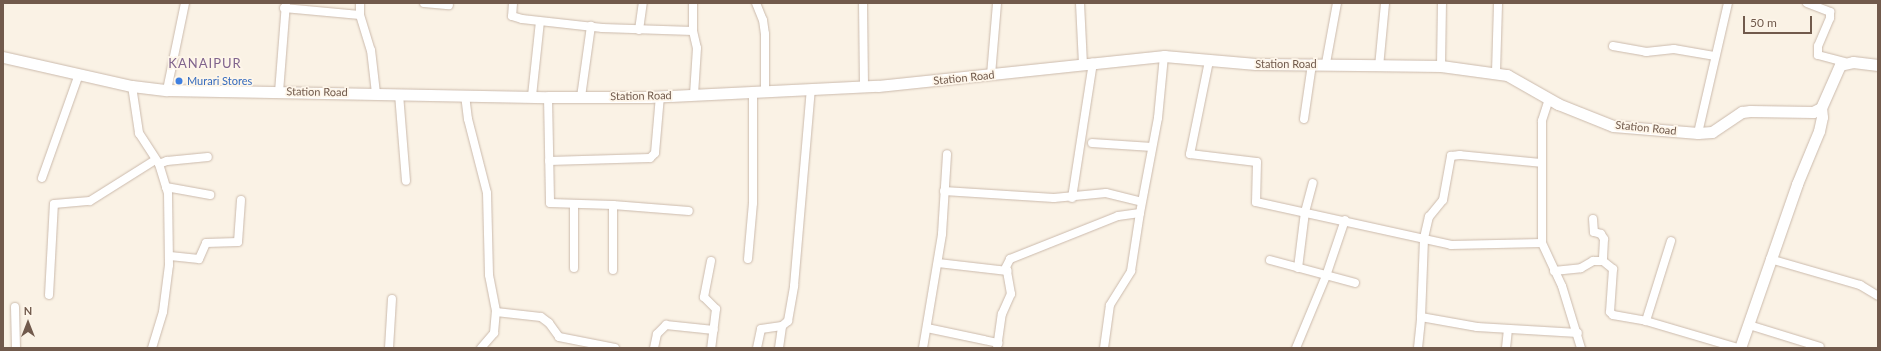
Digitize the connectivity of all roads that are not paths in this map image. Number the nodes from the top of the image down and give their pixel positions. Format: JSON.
{"nodes":[{"id":1,"x":185,"y":3,"type":"edge"},
{"id":2,"x":360,"y":3,"type":"edge"},
{"id":3,"x":424,"y":3,"type":"edge"},
{"id":4,"x":513,"y":3,"type":"edge"},
{"id":5,"x":643,"y":3,"type":"edge"},
{"id":6,"x":693,"y":3,"type":"edge"},
{"id":7,"x":756,"y":3,"type":"edge"},
{"id":8,"x":864,"y":3,"type":"edge"},
{"id":9,"x":997,"y":3,"type":"edge"},
{"id":10,"x":1080,"y":3,"type":"edge"},
{"id":11,"x":1337,"y":3,"type":"edge"},
{"id":12,"x":1385,"y":3,"type":"edge"},
{"id":13,"x":1442,"y":3,"type":"edge"},
{"id":14,"x":1498,"y":3,"type":"edge"},
{"id":15,"x":1728,"y":3,"type":"edge"},
{"id":16,"x":1807,"y":3,"type":"edge"},
{"id":17,"x":285,"y":5,"type":"edge"},
{"id":18,"x":449,"y":5,"type":"dead end"},
{"id":19,"x":360,"y":15,"type":"junction"},
{"id":20,"x":540,"y":21,"type":"junction"},
{"id":21,"x":591,"y":26,"type":"junction"},
{"id":22,"x":640,"y":30,"type":"junction"},
{"id":23,"x":693,"y":31,"type":"junction"},
{"id":24,"x":1614,"y":46,"type":"dead end"},
{"id":25,"x":1164,"y":56,"type":"junction"},
{"id":26,"x":1715,"y":56,"type":"junction"},
{"id":27,"x":3,"y":57,"type":"edge"},
{"id":28,"x":1209,"y":61,"type":"junction"},
{"id":29,"x":1844,"y":62,"type":"junction"},
{"id":30,"x":1326,"y":63,"type":"junction"},
{"id":31,"x":1088,"y":64,"type":"junction"},
{"id":32,"x":1312,"y":64,"type":"junction"},
{"id":33,"x":1878,"y":65,"type":"edge"},
{"id":34,"x":1440,"y":66,"type":"junction"},
{"id":35,"x":1379,"y":67,"type":"junction"},
{"id":36,"x":1496,"y":72,"type":"junction"},
{"id":37,"x":79,"y":74,"type":"junction"},
{"id":38,"x":991,"y":75,"type":"junction"},
{"id":39,"x":132,"y":86,"type":"junction"},
{"id":40,"x":864,"y":87,"type":"junction"},
{"id":41,"x":811,"y":89,"type":"junction"},
{"id":42,"x":167,"y":90,"type":"junction"},
{"id":43,"x":765,"y":91,"type":"junction"},
{"id":44,"x":279,"y":92,"type":"junction"},
{"id":45,"x":753,"y":92,"type":"junction"},
{"id":46,"x":376,"y":93,"type":"junction"},
{"id":47,"x":399,"y":94,"type":"junction"},
{"id":48,"x":465,"y":95,"type":"junction"},
{"id":49,"x":694,"y":95,"type":"junction"},
{"id":50,"x":532,"y":96,"type":"junction"},
{"id":51,"x":660,"y":96,"type":"junction"},
{"id":52,"x":548,"y":97,"type":"junction"},
{"id":53,"x":581,"y":97,"type":"junction"},
{"id":54,"x":1549,"y":99,"type":"junction"},
{"id":55,"x":1821,"y":108,"type":"junction"},
{"id":56,"x":1304,"y":119,"type":"dead end"},
{"id":57,"x":1698,"y":133,"type":"junction"},
{"id":58,"x":1092,"y":143,"type":"dead end"},
{"id":59,"x":1152,"y":147,"type":"junction"},
{"id":60,"x":947,"y":154,"type":"dead end"},
{"id":61,"x":208,"y":157,"type":"dead end"},
{"id":62,"x":549,"y":161,"type":"junction"},
{"id":63,"x":157,"y":162,"type":"junction"},
{"id":64,"x":1542,"y":163,"type":"junction"},
{"id":65,"x":42,"y":178,"type":"dead end"},
{"id":66,"x":406,"y":180,"type":"dead end"},
{"id":67,"x":1313,"y":182,"type":"dead end"},
{"id":68,"x":166,"y":187,"type":"junction"},
{"id":69,"x":944,"y":191,"type":"junction"},
{"id":70,"x":210,"y":194,"type":"dead end"},
{"id":71,"x":1072,"y":198,"type":"junction"},
{"id":72,"x":241,"y":200,"type":"dead end"},
{"id":73,"x":1141,"y":202,"type":"junction"},
{"id":74,"x":574,"y":204,"type":"junction"},
{"id":75,"x":613,"y":205,"type":"junction"},
{"id":76,"x":689,"y":211,"type":"dead end"},
{"id":77,"x":1305,"y":212,"type":"junction"},
{"id":78,"x":1140,"y":213,"type":"junction"},
{"id":79,"x":1593,"y":219,"type":"dead end"},
{"id":80,"x":1345,"y":220,"type":"junction"},
{"id":81,"x":1424,"y":238,"type":"junction"},
{"id":82,"x":1671,"y":241,"type":"dead end"},
{"id":83,"x":1542,"y":243,"type":"junction"},
{"id":84,"x":170,"y":256,"type":"junction"},
{"id":85,"x":748,"y":259,"type":"dead end"},
{"id":86,"x":1770,"y":259,"type":"junction"},
{"id":87,"x":1270,"y":260,"type":"dead end"},
{"id":88,"x":711,"y":261,"type":"dead end"},
{"id":89,"x":1603,"y":261,"type":"junction"},
{"id":90,"x":938,"y":263,"type":"junction"},
{"id":91,"x":574,"y":268,"type":"dead end"},
{"id":92,"x":1298,"y":268,"type":"junction"},
{"id":93,"x":613,"y":270,"type":"dead end"},
{"id":94,"x":1008,"y":271,"type":"junction"},
{"id":95,"x":1554,"y":271,"type":"junction"},
{"id":96,"x":1326,"y":276,"type":"junction"},
{"id":97,"x":1355,"y":284,"type":"dead end"},
{"id":98,"x":49,"y":295,"type":"dead end"},
{"id":99,"x":1878,"y":296,"type":"edge"},
{"id":100,"x":392,"y":299,"type":"dead end"},
{"id":101,"x":15,"y":307,"type":"dead end"},
{"id":102,"x":496,"y":312,"type":"junction"},
{"id":103,"x":1421,"y":317,"type":"junction"},
{"id":104,"x":1646,"y":321,"type":"junction"},
{"id":105,"x":1748,"y":325,"type":"junction"},
{"id":106,"x":782,"y":326,"type":"junction"},
{"id":107,"x":927,"y":328,"type":"junction"},
{"id":108,"x":714,"y":330,"type":"junction"},
{"id":109,"x":1508,"y":330,"type":"junction"},
{"id":110,"x":1578,"y":333,"type":"junction"},
{"id":111,"x":997,"y":345,"type":"edge"},
{"id":112,"x":1820,"y":347,"type":"edge"},
{"id":113,"x":16,"y":348,"type":"edge"},
{"id":114,"x":152,"y":348,"type":"edge"},
{"id":115,"x":389,"y":348,"type":"edge"},
{"id":116,"x":481,"y":348,"type":"edge"},
{"id":117,"x":615,"y":348,"type":"edge"},
{"id":118,"x":654,"y":348,"type":"edge"},
{"id":119,"x":711,"y":348,"type":"edge"},
{"id":120,"x":757,"y":348,"type":"edge"},
{"id":121,"x":779,"y":348,"type":"edge"},
{"id":122,"x":924,"y":348,"type":"edge"},
{"id":123,"x":1104,"y":348,"type":"edge"},
{"id":124,"x":1296,"y":348,"type":"edge"},
{"id":125,"x":1418,"y":348,"type":"edge"},
{"id":126,"x":1506,"y":348,"type":"edge"},
{"id":127,"x":1581,"y":348,"type":"edge"},
{"id":128,"x":1739,"y":348,"type":"edge"}],
"edges":[{"from":1,"to":42,"type":"street"},
{"from":2,"to":19,"type":"street"},
{"from":3,"to":18,"type":"street"},
{"from":4,"to":20,"type":"street"},
{"from":5,"to":22,"type":"street"},
{"from":6,"to":23,"type":"street"},
{"from":7,"to":43,"type":"street"},
{"from":8,"to":40,"type":"street"},
{"from":9,"to":38,"type":"street"},
{"from":10,"to":31,"type":"street"},
{"from":11,"to":30,"type":"street"},
{"from":12,"to":35,"type":"street"},
{"from":13,"to":34,"type":"street"},
{"from":14,"to":36,"type":"street"},
{"from":15,"to":26,"type":"street"},
{"from":16,"to":29,"type":"street"},
{"from":17,"to":19,"type":"street"},
{"from":17,"to":44,"type":"street"},
{"from":19,"to":46,"type":"street"},
{"from":20,"to":21,"type":"street"},
{"from":20,"to":50,"type":"street"},
{"from":21,"to":22,"type":"street"},
{"from":21,"to":53,"type":"street"},
{"from":22,"to":23,"type":"street"},
{"from":23,"to":49,"type":"street"},
{"from":24,"to":26,"type":"street"},
{"from":25,"to":28,"type":"main road","name":"Station Road"},
{"from":25,"to":31,"type":"main road","name":"Station Road"},
{"from":25,"to":59,"type":"street"},
{"from":26,"to":57,"type":"street"},
{"from":27,"to":37,"type":"main road","name":"Station Road"},
{"from":28,"to":32,"type":"main road","name":"Station Road"},
{"from":28,"to":77,"type":"street"},
{"from":29,"to":33,"type":"main road"},
{"from":29,"to":55,"type":"main road"},
{"from":30,"to":32,"type":"main road","name":"Station Road"},
{"from":30,"to":35,"type":"main road","name":"Station Road"},
{"from":31,"to":38,"type":"main road","name":"Station Road"},
{"from":31,"to":71,"type":"street"},
{"from":32,"to":56,"type":"street"},
{"from":34,"to":35,"type":"main road","name":"Station Road"},
{"from":34,"to":36,"type":"main road","name":"Station Road"},
{"from":36,"to":54,"type":"main road","name":"Station Road"},
{"from":37,"to":39,"type":"main road","name":"Station Road"},
{"from":37,"to":65,"type":"street"},
{"from":38,"to":40,"type":"main road","name":"Station Road"},
{"from":39,"to":42,"type":"main road","name":"Station Road"},
{"from":39,"to":63,"type":"street"},
{"from":40,"to":41,"type":"main road","name":"Station Road"},
{"from":41,"to":43,"type":"main road","name":"Station Road"},
{"from":41,"to":106,"type":"street"},
{"from":42,"to":44,"type":"main road","name":"Station Road"},
{"from":43,"to":45,"type":"main road","name":"Station Road"},
{"from":44,"to":46,"type":"main road","name":"Station Road"},
{"from":45,"to":49,"type":"main road","name":"Station Road"},
{"from":45,"to":85,"type":"street"},
{"from":46,"to":47,"type":"main road","name":"Station Road"},
{"from":47,"to":48,"type":"main road","name":"Station Road"},
{"from":47,"to":66,"type":"street"},
{"from":48,"to":50,"type":"main road","name":"Station Road"},
{"from":48,"to":102,"type":"street"},
{"from":49,"to":51,"type":"main road","name":"Station Road"},
{"from":50,"to":52,"type":"main road","name":"Station Road"},
{"from":51,"to":53,"type":"main road","name":"Station Road"},
{"from":51,"to":62,"type":"street"},
{"from":52,"to":53,"type":"main road","name":"Station Road"},
{"from":52,"to":62,"type":"street"},
{"from":54,"to":57,"type":"main road","name":"Station Road"},
{"from":54,"to":64,"type":"street"},
{"from":55,"to":57,"type":"main road","name":"Station Road"},
{"from":55,"to":86,"type":"main road"},
{"from":58,"to":59,"type":"street"},
{"from":59,"to":73,"type":"street"},
{"from":60,"to":69,"type":"street"},
{"from":61,"to":63,"type":"street"},
{"from":62,"to":74,"type":"street"},
{"from":63,"to":68,"type":"street"},
{"from":63,"to":98,"type":"street"},
{"from":64,"to":81,"type":"street"},
{"from":64,"to":83,"type":"street"},
{"from":67,"to":77,"type":"street"},
{"from":68,"to":70,"type":"street"},
{"from":68,"to":84,"type":"street"},
{"from":69,"to":71,"type":"street"},
{"from":69,"to":90,"type":"street"},
{"from":71,"to":73,"type":"street"},
{"from":72,"to":84,"type":"street"},
{"from":73,"to":78,"type":"street"},
{"from":74,"to":75,"type":"street"},
{"from":74,"to":91,"type":"street"},
{"from":75,"to":76,"type":"street"},
{"from":75,"to":93,"type":"street"},
{"from":77,"to":80,"type":"street"},
{"from":77,"to":92,"type":"street"},
{"from":78,"to":94,"type":"street"},
{"from":78,"to":123,"type":"street"},
{"from":79,"to":89,"type":"street"},
{"from":80,"to":81,"type":"street"},
{"from":80,"to":96,"type":"street"},
{"from":81,"to":83,"type":"street"},
{"from":81,"to":103,"type":"street"},
{"from":82,"to":104,"type":"street"},
{"from":83,"to":95,"type":"street"},
{"from":84,"to":114,"type":"street"},
{"from":86,"to":99,"type":"street"},
{"from":86,"to":105,"type":"main road"},
{"from":87,"to":92,"type":"street"},
{"from":88,"to":108,"type":"street"},
{"from":89,"to":95,"type":"street"},
{"from":89,"to":104,"type":"street"},
{"from":90,"to":94,"type":"street"},
{"from":90,"to":107,"type":"street"},
{"from":92,"to":96,"type":"street"},
{"from":94,"to":111,"type":"street"},
{"from":95,"to":110,"type":"street"},
{"from":96,"to":97,"type":"street"},
{"from":96,"to":124,"type":"street"},
{"from":100,"to":115,"type":"street"},
{"from":101,"to":113,"type":"street"},
{"from":102,"to":116,"type":"street"},
{"from":102,"to":117,"type":"street"},
{"from":103,"to":109,"type":"street"},
{"from":103,"to":125,"type":"street"},
{"from":104,"to":128,"type":"street"},
{"from":105,"to":112,"type":"street"},
{"from":105,"to":128,"type":"main road"},
{"from":106,"to":120,"type":"street"},
{"from":106,"to":121,"type":"street"},
{"from":107,"to":111,"type":"street"},
{"from":107,"to":122,"type":"street"},
{"from":108,"to":118,"type":"street"},
{"from":108,"to":119,"type":"street"},
{"from":109,"to":110,"type":"street"},
{"from":109,"to":126,"type":"street"},
{"from":110,"to":127,"type":"street"}]}
